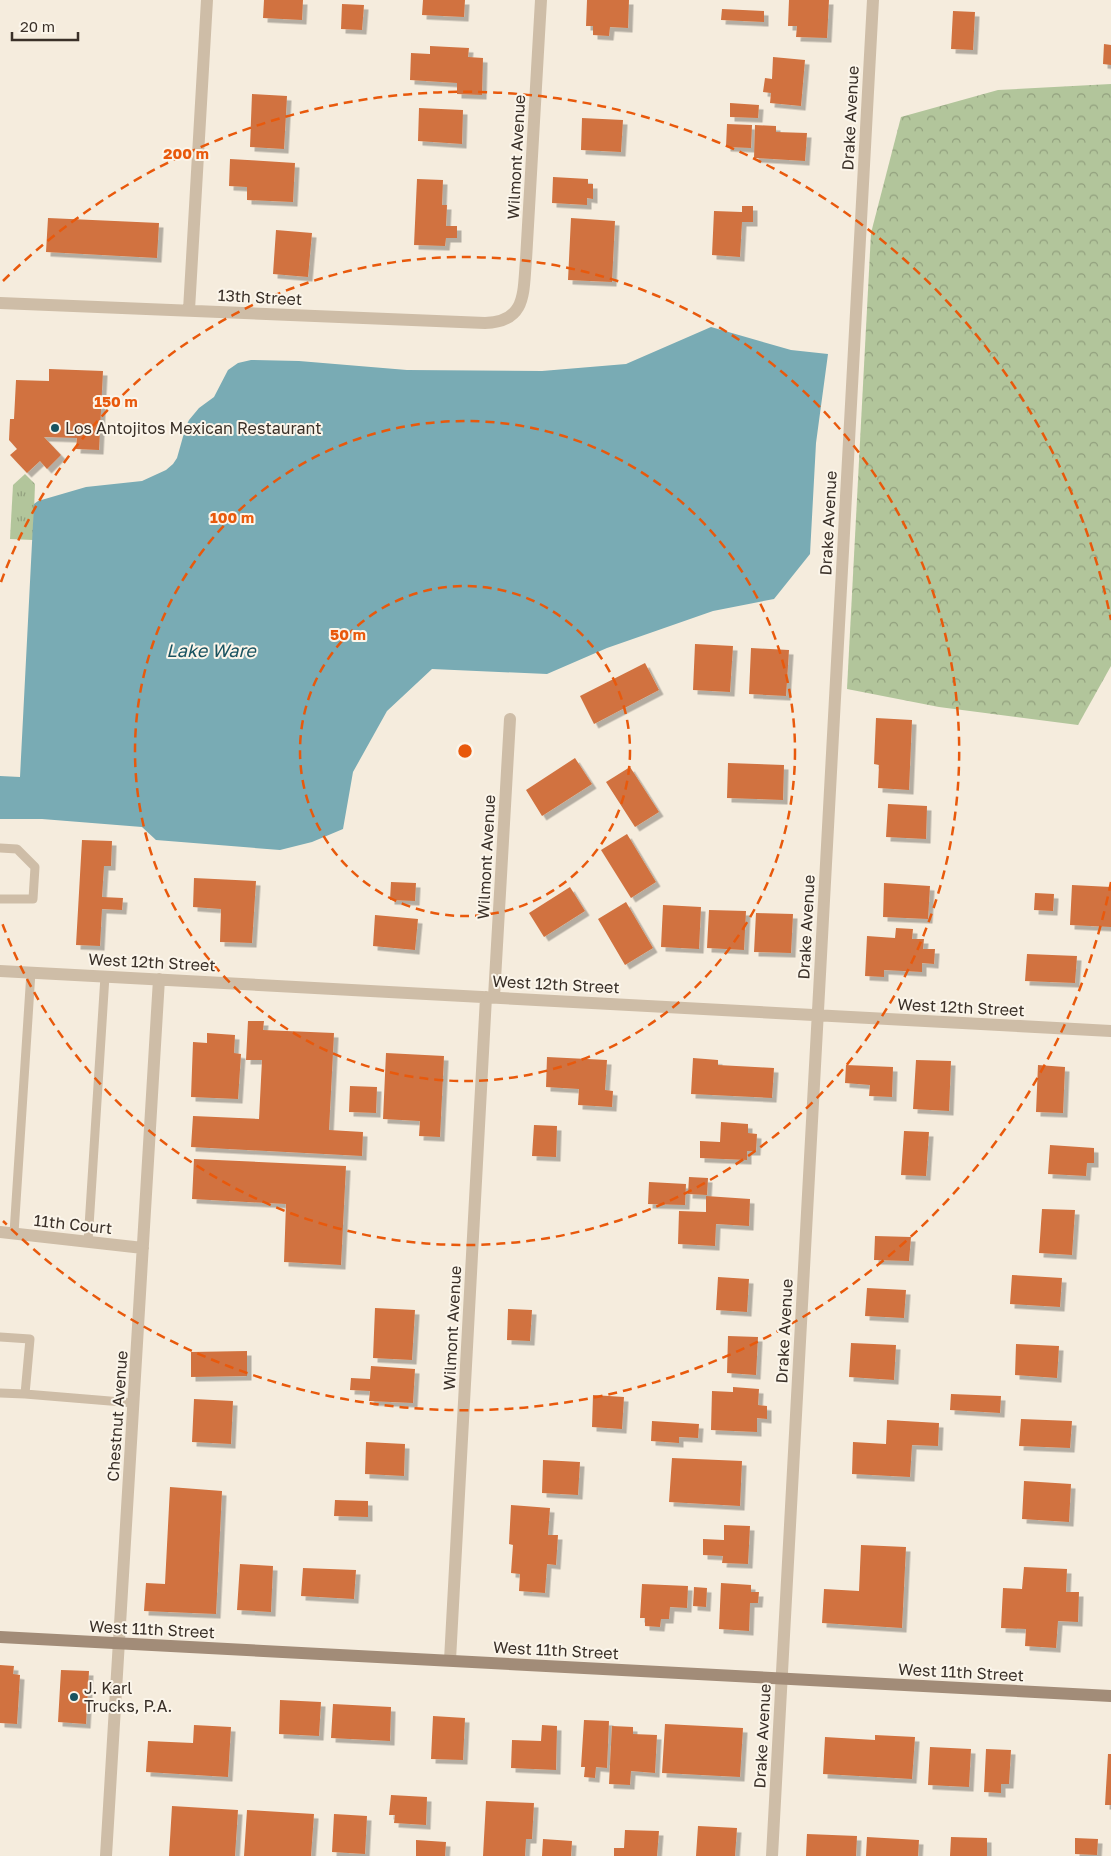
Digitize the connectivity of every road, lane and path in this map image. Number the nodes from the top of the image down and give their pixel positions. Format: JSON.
{"nodes":[{"id":1,"x":207,"y":0,"type":"edge"},
{"id":2,"x":540,"y":0,"type":"edge"},
{"id":3,"x":872,"y":0,"type":"edge"},
{"id":4,"x":0,"y":303,"type":"edge"},
{"id":5,"x":189,"y":310,"type":"junction"},
{"id":6,"x":515,"y":313,"type":"joint"},
{"id":7,"x":510,"y":719,"type":"dead end"},
{"id":8,"x":0,"y":848,"type":"edge"},
{"id":9,"x":0,"y":899,"type":"edge"},
{"id":10,"x":0,"y":971,"type":"edge"},
{"id":11,"x":31,"y":972,"type":"junction"},
{"id":12,"x":105,"y":976,"type":"junction"},
{"id":13,"x":159,"y":978,"type":"junction"},
{"id":14,"x":490,"y":997,"type":"junction"},
{"id":15,"x":818,"y":1015,"type":"junction"},
{"id":16,"x":1111,"y":1031,"type":"edge"},
{"id":17,"x":0,"y":1232,"type":"edge"},
{"id":18,"x":14,"y":1233,"type":"junction"},
{"id":19,"x":88,"y":1242,"type":"junction"},
{"id":20,"x":143,"y":1248,"type":"junction"},
{"id":21,"x":0,"y":1337,"type":"edge"},
{"id":22,"x":0,"y":1392,"type":"edge"},
{"id":23,"x":25,"y":1394,"type":"junction"},
{"id":24,"x":134,"y":1403,"type":"junction"},
{"id":25,"x":0,"y":1637,"type":"edge"},
{"id":26,"x":118,"y":1644,"type":"junction"},
{"id":27,"x":450,"y":1660,"type":"junction"},
{"id":28,"x":781,"y":1679,"type":"junction"},
{"id":29,"x":1111,"y":1696,"type":"edge"},
{"id":30,"x":106,"y":1856,"type":"edge"},
{"id":31,"x":772,"y":1856,"type":"edge"}],
"edges":[{"from":1,"to":5,"type":"street"},
{"from":2,"to":6,"type":"street","name":"Wilmont Avenue"},
{"from":3,"to":15,"type":"street","name":"Drake Avenue"},
{"from":4,"to":5,"type":"street","name":"13th Street"},
{"from":5,"to":6,"type":"street","name":"13th Street"},
{"from":7,"to":14,"type":"street","name":"Wilmont Avenue"},
{"from":8,"to":9,"type":"lane"},
{"from":10,"to":11,"type":"street","name":"West 12th Street"},
{"from":11,"to":12,"type":"street","name":"West 12th Street"},
{"from":11,"to":18,"type":"lane"},
{"from":12,"to":13,"type":"street","name":"West 12th Street"},
{"from":12,"to":19,"type":"lane"},
{"from":13,"to":14,"type":"street","name":"West 12th Street"},
{"from":13,"to":20,"type":"street","name":"Chestnut Avenue"},
{"from":14,"to":15,"type":"street","name":"West 12th Street"},
{"from":14,"to":27,"type":"street","name":"Wilmont Avenue"},
{"from":15,"to":16,"type":"street","name":"West 12th Street"},
{"from":15,"to":28,"type":"street","name":"Drake Avenue"},
{"from":17,"to":18,"type":"street","name":"11th Court"},
{"from":18,"to":19,"type":"street","name":"11th Court"},
{"from":19,"to":20,"type":"street","name":"11th Court"},
{"from":20,"to":24,"type":"street","name":"Chestnut Avenue"},
{"from":21,"to":23,"type":"lane"},
{"from":22,"to":23,"type":"lane"},
{"from":23,"to":24,"type":"lane"},
{"from":24,"to":26,"type":"street","name":"Chestnut Avenue"},
{"from":25,"to":26,"type":"main road","name":"West 11th Street"},
{"from":26,"to":27,"type":"main road","name":"West 11th Street"},
{"from":26,"to":30,"type":"street","name":"Chestnut Avenue"},
{"from":27,"to":28,"type":"main road","name":"West 11th Street"},
{"from":28,"to":29,"type":"main road","name":"West 11th Street"},
{"from":28,"to":31,"type":"street","name":"Drake Avenue"}]}
